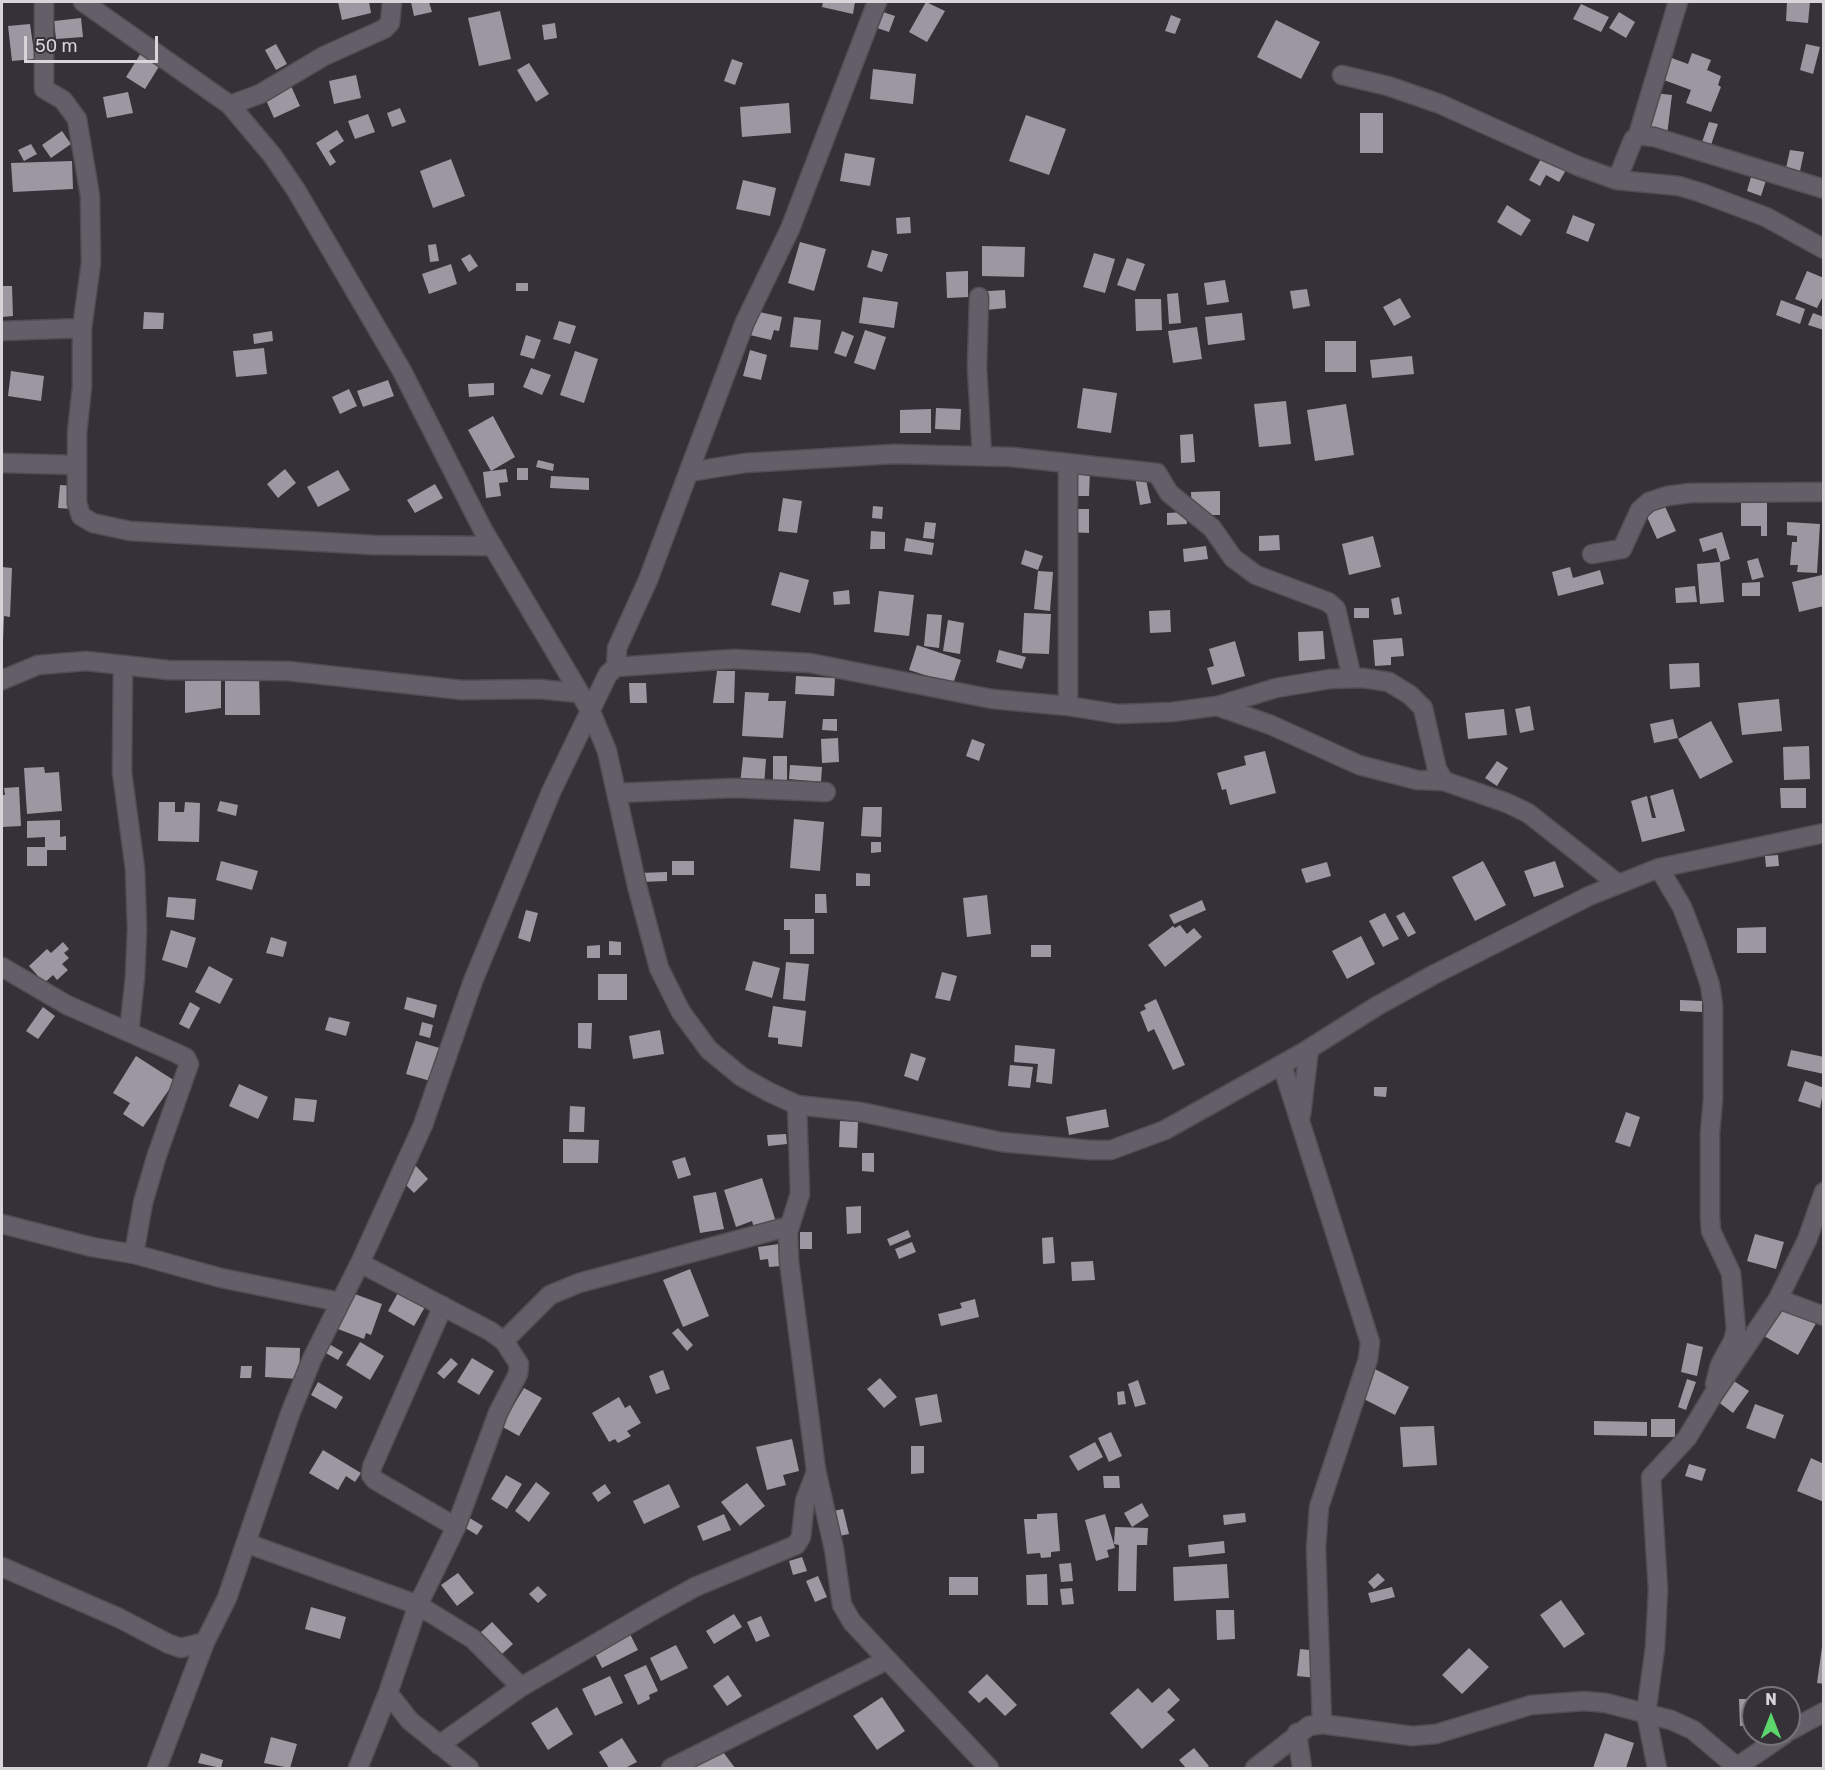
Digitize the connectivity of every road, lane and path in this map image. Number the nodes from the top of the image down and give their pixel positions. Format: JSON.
{"nodes":[{"id":1,"x":44,"y":2,"type":"edge"},
{"id":2,"x":83,"y":2,"type":"edge"},
{"id":3,"x":392,"y":2,"type":"edge"},
{"id":4,"x":877,"y":2,"type":"edge"},
{"id":5,"x":1678,"y":2,"type":"edge"},
{"id":6,"x":1342,"y":75,"type":"dead end"},
{"id":7,"x":230,"y":105,"type":"junction"},
{"id":8,"x":1638,"y":135,"type":"junction"},
{"id":9,"x":1617,"y":180,"type":"junction"},
{"id":10,"x":1824,"y":189,"type":"edge"},
{"id":11,"x":1824,"y":249,"type":"edge"},
{"id":12,"x":979,"y":297,"type":"dead end"},
{"id":13,"x":82,"y":328,"type":"junction"},
{"id":14,"x":2,"y":331,"type":"edge"},
{"id":15,"x":982,"y":456,"type":"junction"},
{"id":16,"x":2,"y":463,"type":"edge"},
{"id":17,"x":1068,"y":463,"type":"junction"},
{"id":18,"x":77,"y":465,"type":"junction"},
{"id":19,"x":689,"y":472,"type":"junction"},
{"id":20,"x":1824,"y":492,"type":"edge"},
{"id":21,"x":493,"y":546,"type":"junction"},
{"id":22,"x":1592,"y":554,"type":"dead end"},
{"id":23,"x":123,"y":665,"type":"junction"},
{"id":24,"x":616,"y":667,"type":"junction"},
{"id":25,"x":1352,"y":678,"type":"junction"},
{"id":26,"x":2,"y":680,"type":"edge"},
{"id":27,"x":579,"y":693,"type":"junction"},
{"id":28,"x":1068,"y":706,"type":"junction"},
{"id":29,"x":1217,"y":706,"type":"junction"},
{"id":30,"x":591,"y":712,"type":"junction"},
{"id":31,"x":1444,"y":781,"type":"junction"},
{"id":32,"x":826,"y":792,"type":"dead end"},
{"id":33,"x":617,"y":793,"type":"junction"},
{"id":34,"x":1824,"y":833,"type":"edge"},
{"id":35,"x":1659,"y":868,"type":"junction"},
{"id":36,"x":1618,"y":884,"type":"junction"},
{"id":37,"x":2,"y":967,"type":"edge"},
{"id":38,"x":129,"y":1032,"type":"junction"},
{"id":39,"x":1309,"y":1049,"type":"junction"},
{"id":40,"x":1282,"y":1065,"type":"junction"},
{"id":41,"x":797,"y":1105,"type":"junction"},
{"id":42,"x":1300,"y":1120,"type":"junction"},
{"id":43,"x":1824,"y":1192,"type":"edge"},
{"id":44,"x":2,"y":1224,"type":"edge"},
{"id":45,"x":789,"y":1226,"type":"junction"},
{"id":46,"x":134,"y":1254,"type":"junction"},
{"id":47,"x":360,"y":1263,"type":"junction"},
{"id":48,"x":1778,"y":1299,"type":"junction"},
{"id":49,"x":340,"y":1302,"type":"junction"},
{"id":50,"x":443,"y":1306,"type":"junction"},
{"id":51,"x":1824,"y":1316,"type":"edge"},
{"id":52,"x":504,"y":1341,"type":"junction"},
{"id":53,"x":1713,"y":1395,"type":"junction"},
{"id":54,"x":816,"y":1470,"type":"junction"},
{"id":55,"x":456,"y":1527,"type":"junction"},
{"id":56,"x":246,"y":1543,"type":"junction"},
{"id":57,"x":2,"y":1567,"type":"edge"},
{"id":58,"x":417,"y":1605,"type":"junction"},
{"id":59,"x":205,"y":1642,"type":"junction"},
{"id":60,"x":181,"y":1648,"type":"junction"},
{"id":61,"x":887,"y":1660,"type":"junction"},
{"id":62,"x":196,"y":1667,"type":"junction"},
{"id":63,"x":521,"y":1688,"type":"junction"},
{"id":64,"x":388,"y":1693,"type":"junction"},
{"id":65,"x":1824,"y":1712,"type":"edge"},
{"id":66,"x":1646,"y":1713,"type":"junction"},
{"id":67,"x":1322,"y":1724,"type":"junction"},
{"id":68,"x":1801,"y":1724,"type":"edge"},
{"id":69,"x":1297,"y":1733,"type":"junction"},
{"id":70,"x":438,"y":1745,"type":"junction"},
{"id":71,"x":1768,"y":1746,"type":"edge"},
{"id":72,"x":157,"y":1768,"type":"edge"},
{"id":73,"x":358,"y":1768,"type":"edge"},
{"id":74,"x":469,"y":1768,"type":"edge"},
{"id":75,"x":671,"y":1768,"type":"edge"},
{"id":76,"x":989,"y":1768,"type":"edge"},
{"id":77,"x":1255,"y":1768,"type":"edge"},
{"id":78,"x":1302,"y":1768,"type":"edge"},
{"id":79,"x":1657,"y":1768,"type":"edge"},
{"id":80,"x":1737,"y":1768,"type":"edge"}],
"edges":[{"from":1,"to":13,"type":"street"},
{"from":2,"to":7,"type":"street"},
{"from":3,"to":7,"type":"street"},
{"from":4,"to":19,"type":"street"},
{"from":5,"to":8,"type":"street"},
{"from":6,"to":9,"type":"street"},
{"from":7,"to":21,"type":"street"},
{"from":8,"to":9,"type":"street"},
{"from":8,"to":10,"type":"street"},
{"from":9,"to":11,"type":"street"},
{"from":12,"to":15,"type":"street"},
{"from":13,"to":14,"type":"street"},
{"from":13,"to":18,"type":"street"},
{"from":15,"to":17,"type":"street"},
{"from":15,"to":19,"type":"street"},
{"from":16,"to":18,"type":"street"},
{"from":17,"to":25,"type":"street"},
{"from":17,"to":28,"type":"street"},
{"from":18,"to":21,"type":"street"},
{"from":19,"to":24,"type":"street"},
{"from":20,"to":22,"type":"street"},
{"from":21,"to":27,"type":"street"},
{"from":23,"to":26,"type":"street"},
{"from":23,"to":27,"type":"street"},
{"from":23,"to":38,"type":"street"},
{"from":24,"to":28,"type":"street"},
{"from":24,"to":30,"type":"street"},
{"from":25,"to":29,"type":"street"},
{"from":25,"to":31,"type":"street"},
{"from":27,"to":30,"type":"street"},
{"from":28,"to":29,"type":"street"},
{"from":29,"to":31,"type":"street"},
{"from":30,"to":33,"type":"street"},
{"from":30,"to":47,"type":"street"},
{"from":31,"to":36,"type":"street"},
{"from":32,"to":33,"type":"street"},
{"from":33,"to":41,"type":"street"},
{"from":34,"to":35,"type":"street"},
{"from":35,"to":36,"type":"street"},
{"from":35,"to":53,"type":"street"},
{"from":36,"to":39,"type":"street"},
{"from":37,"to":38,"type":"street"},
{"from":38,"to":46,"type":"street"},
{"from":39,"to":40,"type":"street"},
{"from":39,"to":42,"type":"street"},
{"from":40,"to":41,"type":"street"},
{"from":40,"to":42,"type":"street"},
{"from":41,"to":45,"type":"street"},
{"from":42,"to":67,"type":"street"},
{"from":43,"to":48,"type":"street"},
{"from":44,"to":46,"type":"street"},
{"from":45,"to":52,"type":"street"},
{"from":45,"to":54,"type":"street"},
{"from":46,"to":49,"type":"street"},
{"from":47,"to":49,"type":"street"},
{"from":47,"to":50,"type":"street"},
{"from":48,"to":51,"type":"street"},
{"from":48,"to":53,"type":"street"},
{"from":49,"to":56,"type":"street"},
{"from":50,"to":52,"type":"street"},
{"from":50,"to":55,"type":"street"},
{"from":52,"to":55,"type":"street"},
{"from":53,"to":66,"type":"street"},
{"from":54,"to":61,"type":"street"},
{"from":54,"to":63,"type":"street"},
{"from":55,"to":58,"type":"street"},
{"from":56,"to":58,"type":"street"},
{"from":56,"to":59,"type":"street"},
{"from":57,"to":60,"type":"street"},
{"from":58,"to":63,"type":"street"},
{"from":58,"to":64,"type":"street"},
{"from":59,"to":60,"type":"street"},
{"from":59,"to":62,"type":"street"},
{"from":60,"to":62,"type":"street"},
{"from":61,"to":75,"type":"street"},
{"from":61,"to":76,"type":"street"},
{"from":62,"to":72,"type":"street"},
{"from":63,"to":70,"type":"street"},
{"from":64,"to":70,"type":"street"},
{"from":64,"to":73,"type":"street"},
{"from":65,"to":68,"type":"street"},
{"from":66,"to":67,"type":"street"},
{"from":66,"to":79,"type":"street"},
{"from":66,"to":80,"type":"street"},
{"from":67,"to":69,"type":"street"},
{"from":69,"to":77,"type":"street"},
{"from":69,"to":78,"type":"street"},
{"from":70,"to":74,"type":"street"},
{"from":71,"to":80,"type":"street"}]}
